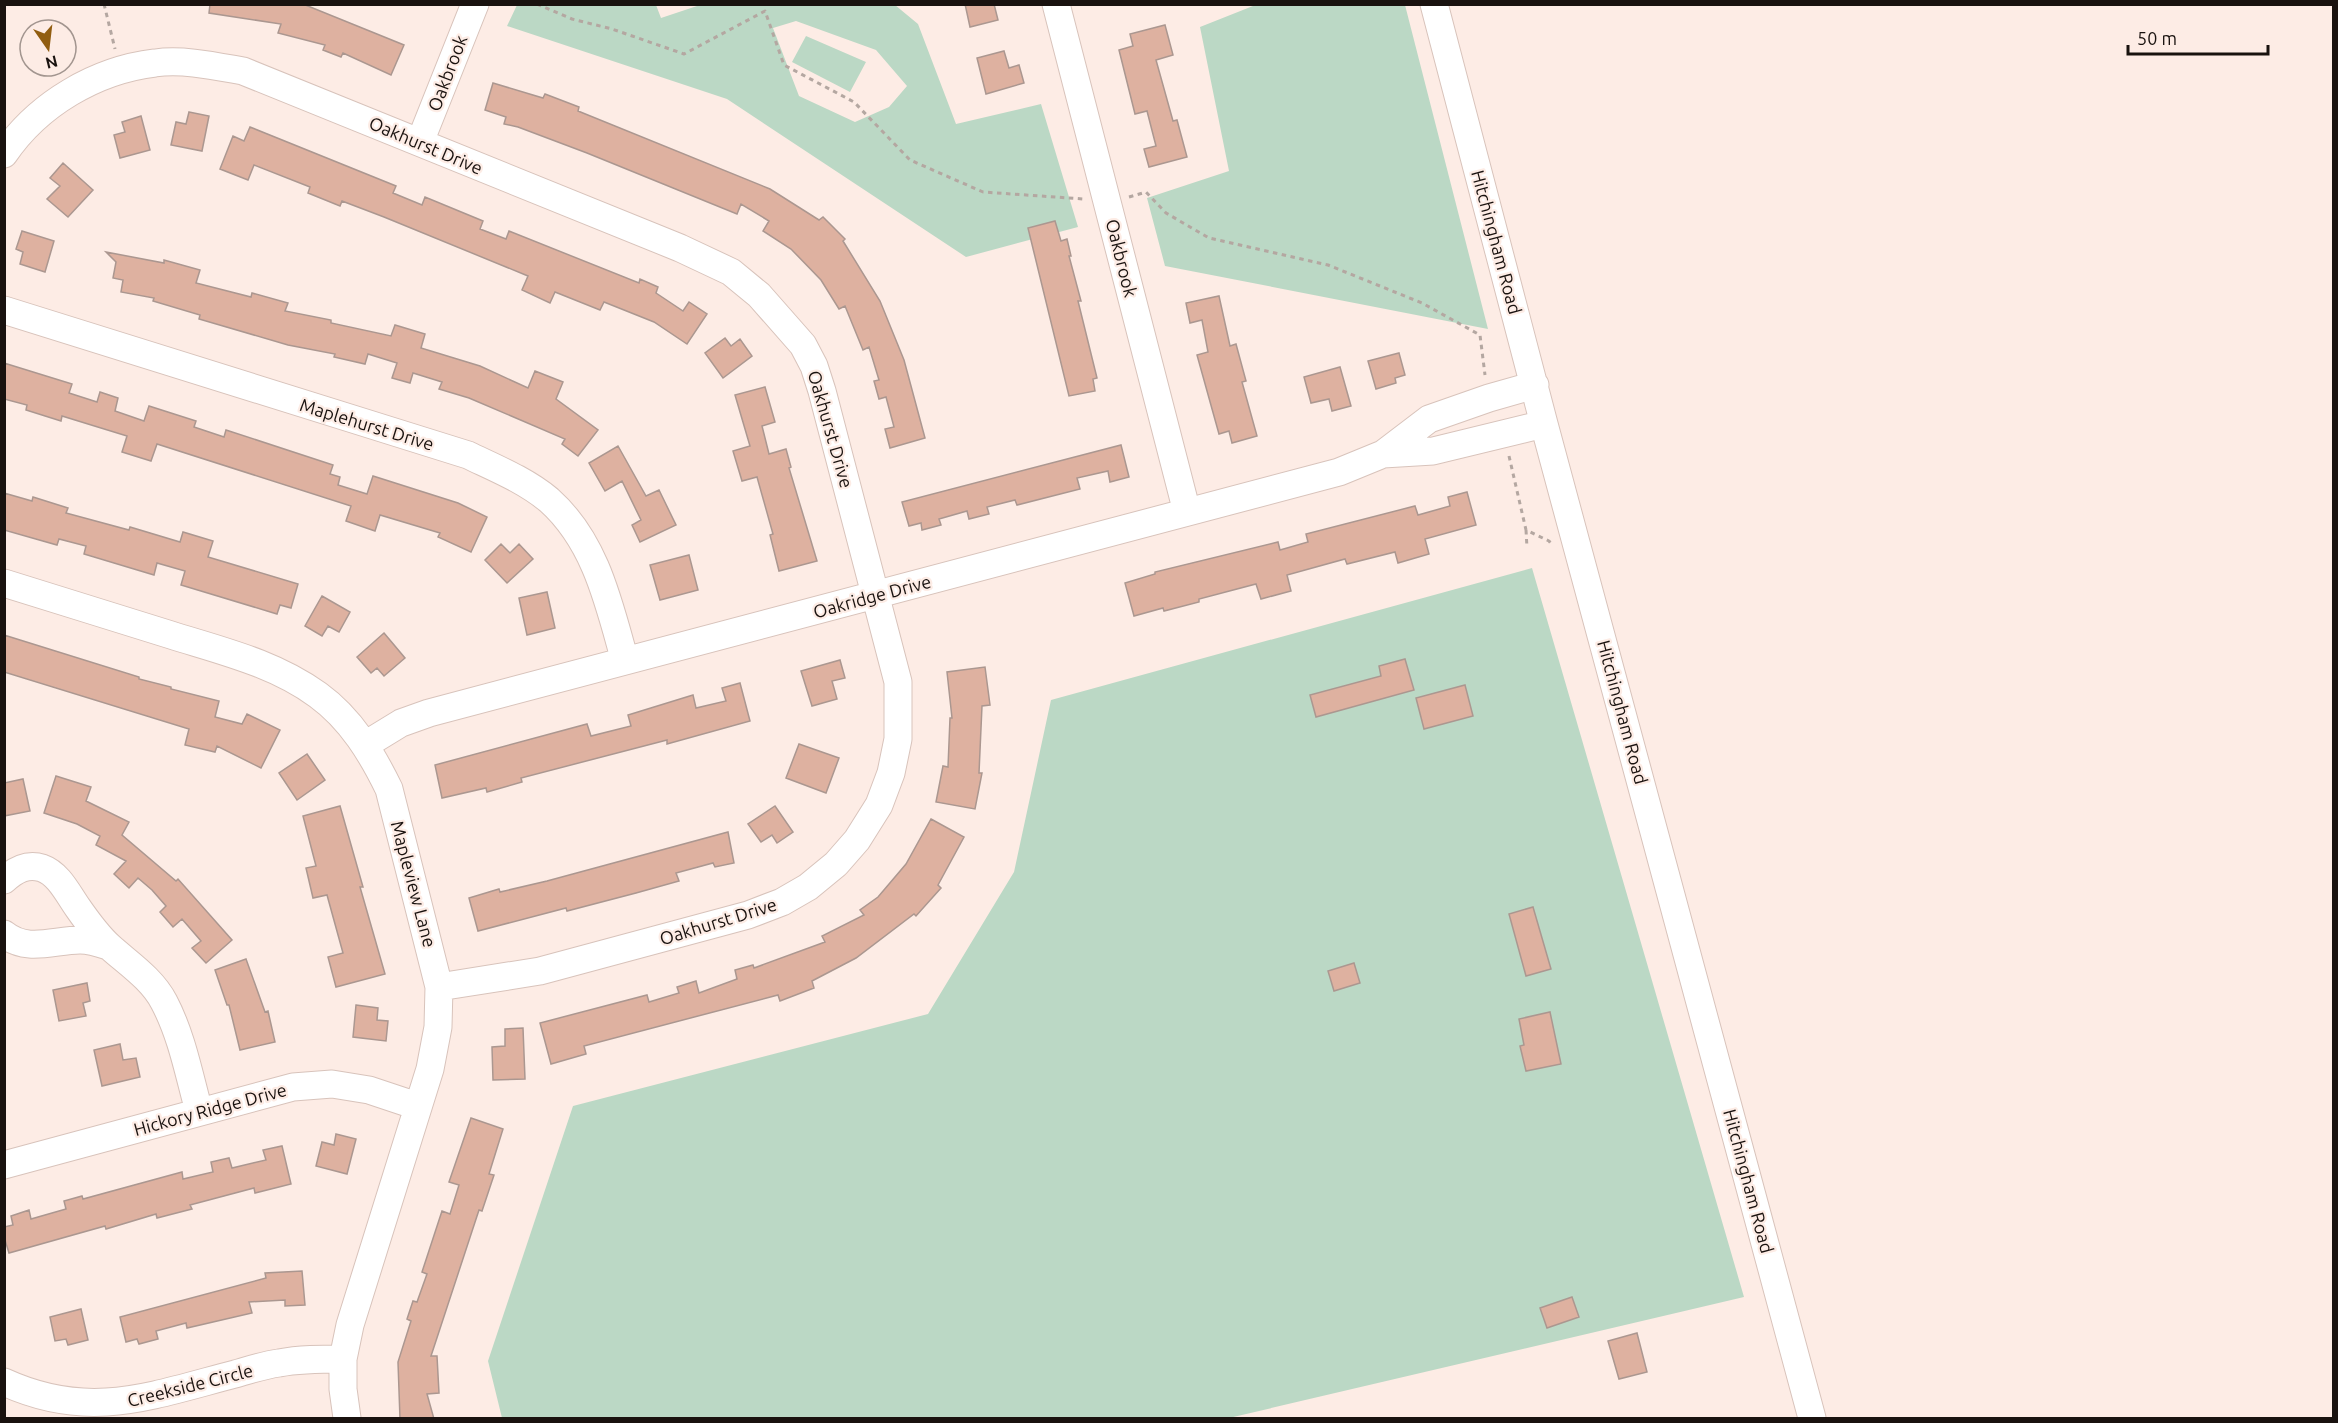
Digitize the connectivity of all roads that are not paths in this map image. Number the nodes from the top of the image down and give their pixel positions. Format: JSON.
{"nodes":[{"id":1,"x":474,"y":4,"type":"edge"},
{"id":2,"x":1056,"y":4,"type":"edge"},
{"id":3,"x":1434,"y":4,"type":"edge"},
{"id":4,"x":420,"y":142,"type":"junction"},
{"id":5,"x":4,"y":154,"type":"edge"},
{"id":6,"x":4,"y":310,"type":"edge"},
{"id":7,"x":1535,"y":386,"type":"junction"},
{"id":8,"x":1544,"y":424,"type":"junction"},
{"id":9,"x":1383,"y":454,"type":"junction"},
{"id":10,"x":1187,"y":512,"type":"junction"},
{"id":11,"x":4,"y":584,"type":"edge"},
{"id":12,"x":877,"y":595,"type":"junction"},
{"id":13,"x":626,"y":661,"type":"junction"},
{"id":14,"x":365,"y":745,"type":"junction"},
{"id":15,"x":4,"y":880,"type":"edge"},
{"id":16,"x":4,"y":934,"type":"edge"},
{"id":17,"x":108,"y":945,"type":"junction"},
{"id":18,"x":439,"y":987,"type":"junction"},
{"id":19,"x":417,"y":1106,"type":"junction"},
{"id":20,"x":199,"y":1111,"type":"junction"},
{"id":21,"x":4,"y":1165,"type":"edge"},
{"id":22,"x":343,"y":1359,"type":"junction"},
{"id":23,"x":4,"y":1382,"type":"edge"},
{"id":24,"x":347,"y":1419,"type":"edge"},
{"id":25,"x":1812,"y":1419,"type":"edge"}],
"edges":[{"from":1,"to":4,"type":"street","name":"Oakbrook"},
{"from":2,"to":10,"type":"street","name":"Oakbrook"},
{"from":3,"to":7,"type":"street","name":"Hitchingham Road"},
{"from":4,"to":5,"type":"street","name":"Oakhurst Drive"},
{"from":4,"to":12,"type":"street","name":"Oakhurst Drive"},
{"from":6,"to":13,"type":"street","name":"Maplehurst Drive"},
{"from":7,"to":8,"type":"street","name":"Hitchingham Road"},
{"from":7,"to":9,"type":"street","name":"Oakridge Drive"},
{"from":8,"to":9,"type":"street","name":"Oakridge Drive"},
{"from":8,"to":25,"type":"street","name":"Hitchingham Road"},
{"from":9,"to":10,"type":"street","name":"Oakridge Drive"},
{"from":10,"to":12,"type":"street","name":"Oakridge Drive"},
{"from":11,"to":14,"type":"street","name":"Mapleview Lane"},
{"from":12,"to":13,"type":"street","name":"Oakridge Drive"},
{"from":12,"to":18,"type":"street","name":"Oakhurst Drive"},
{"from":13,"to":14,"type":"street","name":"Oakridge Drive"},
{"from":14,"to":18,"type":"street","name":"Mapleview Lane"},
{"from":15,"to":17,"type":"street"},
{"from":16,"to":17,"type":"street"},
{"from":17,"to":20,"type":"street"},
{"from":18,"to":19,"type":"street","name":"Mapleview Lane"},
{"from":19,"to":20,"type":"street","name":"Hickory Ridge Drive"},
{"from":19,"to":22,"type":"street","name":"Mapleview Lane"},
{"from":20,"to":21,"type":"street","name":"Hickory Ridge Drive"},
{"from":22,"to":23,"type":"street","name":"Creekside Circle"},
{"from":22,"to":24,"type":"street","name":"Mapleview Lane"}]}
